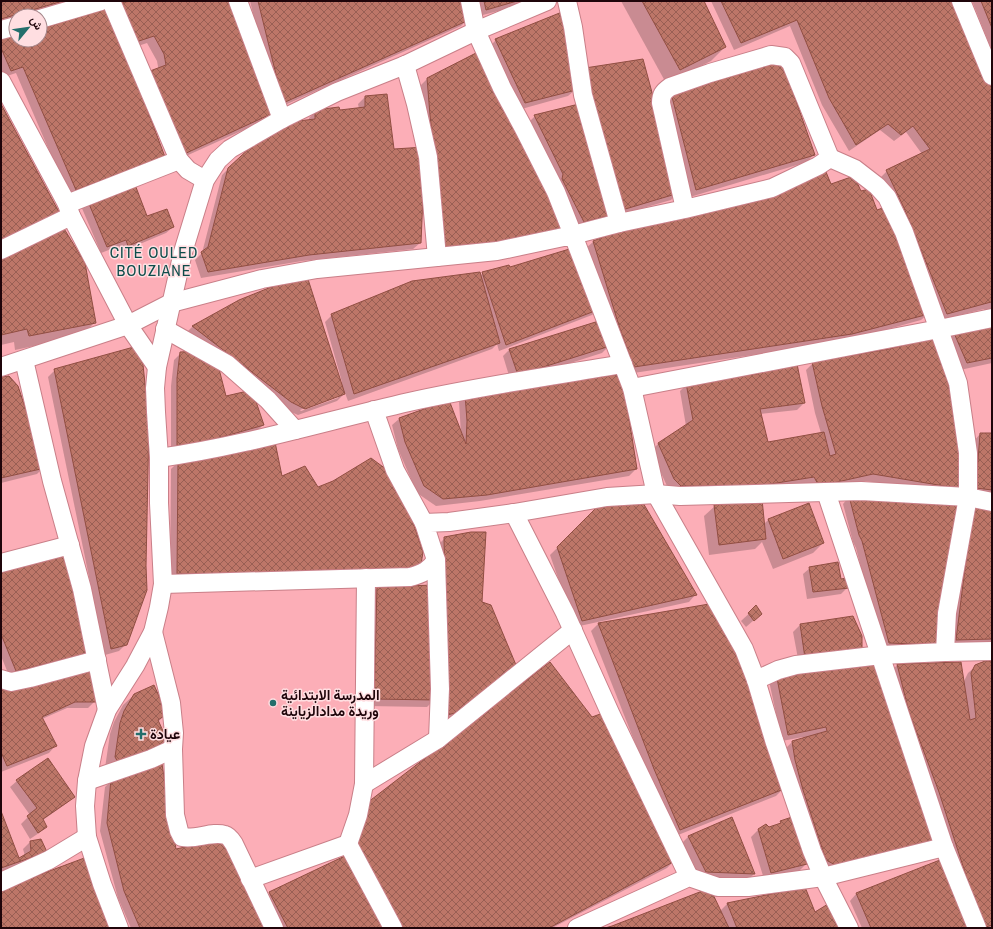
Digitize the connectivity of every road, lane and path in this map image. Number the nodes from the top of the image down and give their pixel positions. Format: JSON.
{"nodes":[{"id":1,"x":100,"y":1,"type":"edge"},
{"id":2,"x":111,"y":1,"type":"edge"},
{"id":3,"x":238,"y":1,"type":"edge"},
{"id":4,"x":470,"y":1,"type":"edge"},
{"id":5,"x":547,"y":1,"type":"edge"},
{"id":6,"x":567,"y":1,"type":"edge"},
{"id":7,"x":961,"y":1,"type":"edge"},
{"id":8,"x":48,"y":17,"type":"edge"},
{"id":9,"x":476,"y":31,"type":"junction"},
{"id":10,"x":405,"y":65,"type":"junction"},
{"id":11,"x":992,"y":76,"type":"edge"},
{"id":12,"x":1,"y":81,"type":"edge"},
{"id":13,"x":282,"y":119,"type":"junction"},
{"id":14,"x":830,"y":158,"type":"junction"},
{"id":15,"x":179,"y":160,"type":"junction"},
{"id":16,"x":205,"y":180,"type":"junction"},
{"id":17,"x":685,"y":209,"type":"junction"},
{"id":18,"x":69,"y":210,"type":"junction"},
{"id":19,"x":619,"y":223,"type":"junction"},
{"id":20,"x":573,"y":235,"type":"junction"},
{"id":21,"x":1,"y":250,"type":"edge"},
{"id":22,"x":437,"y":257,"type":"junction"},
{"id":23,"x":171,"y":303,"type":"junction"},
{"id":24,"x":992,"y":318,"type":"edge"},
{"id":25,"x":128,"y":325,"type":"junction"},
{"id":26,"x":165,"y":329,"type":"junction"},
{"id":27,"x":939,"y":329,"type":"junction"},
{"id":28,"x":24,"y":360,"type":"junction"},
{"id":29,"x":623,"y":364,"type":"junction"},
{"id":30,"x":1,"y":367,"type":"edge"},
{"id":31,"x":157,"y":367,"type":"junction"},
{"id":32,"x":632,"y":388,"type":"junction"},
{"id":33,"x":374,"y":410,"type":"junction"},
{"id":34,"x":295,"y":430,"type":"junction"},
{"id":35,"x":159,"y":458,"type":"junction"},
{"id":36,"x":826,"y":492,"type":"junction"},
{"id":37,"x":656,"y":494,"type":"junction"},
{"id":38,"x":968,"y":498,"type":"junction"},
{"id":39,"x":992,"y":502,"type":"edge"},
{"id":40,"x":514,"y":513,"type":"junction"},
{"id":41,"x":424,"y":523,"type":"junction"},
{"id":42,"x":70,"y":545,"type":"junction"},
{"id":43,"x":436,"y":560,"type":"junction"},
{"id":44,"x":1,"y":563,"type":"edge"},
{"id":45,"x":366,"y":578,"type":"junction"},
{"id":46,"x":163,"y":584,"type":"junction"},
{"id":47,"x":573,"y":630,"type":"junction"},
{"id":48,"x":153,"y":632,"type":"junction"},
{"id":49,"x":992,"y":651,"type":"edge"},
{"id":50,"x":945,"y":652,"type":"junction"},
{"id":51,"x":881,"y":655,"type":"junction"},
{"id":52,"x":97,"y":660,"type":"junction"},
{"id":53,"x":1,"y":679,"type":"edge"},
{"id":54,"x":756,"y":680,"type":"junction"},
{"id":55,"x":107,"y":710,"type":"junction"},
{"id":56,"x":438,"y":739,"type":"junction"},
{"id":57,"x":173,"y":749,"type":"junction"},
{"id":58,"x":87,"y":781,"type":"junction"},
{"id":59,"x":364,"y":784,"type":"junction"},
{"id":60,"x":87,"y":838,"type":"junction"},
{"id":61,"x":348,"y":844,"type":"junction"},
{"id":62,"x":944,"y":847,"type":"junction"},
{"id":63,"x":689,"y":876,"type":"junction"},
{"id":64,"x":823,"y":878,"type":"junction"},
{"id":65,"x":250,"y":879,"type":"junction"},
{"id":66,"x":1,"y":882,"type":"edge"},
{"id":67,"x":119,"y":928,"type":"edge"},
{"id":68,"x":274,"y":928,"type":"edge"},
{"id":69,"x":393,"y":928,"type":"edge"},
{"id":70,"x":577,"y":928,"type":"edge"},
{"id":71,"x":850,"y":928,"type":"edge"},
{"id":72,"x":977,"y":928,"type":"edge"}],
"edges":[{"from":1,"to":8,"type":"street"},
{"from":2,"to":15,"type":"street"},
{"from":3,"to":13,"type":"street"},
{"from":4,"to":9,"type":"street"},
{"from":5,"to":9,"type":"street"},
{"from":6,"to":19,"type":"street"},
{"from":7,"to":11,"type":"street"},
{"from":9,"to":10,"type":"street"},
{"from":9,"to":20,"type":"street"},
{"from":10,"to":13,"type":"street"},
{"from":10,"to":22,"type":"street"},
{"from":12,"to":18,"type":"street"},
{"from":13,"to":16,"type":"street"},
{"from":14,"to":17,"type":"street"},
{"from":14,"to":17,"type":"street"},
{"from":14,"to":27,"type":"street"},
{"from":15,"to":16,"type":"street"},
{"from":15,"to":18,"type":"street"},
{"from":16,"to":23,"type":"street"},
{"from":17,"to":19,"type":"street"},
{"from":18,"to":21,"type":"street"},
{"from":18,"to":25,"type":"street"},
{"from":19,"to":20,"type":"street"},
{"from":20,"to":22,"type":"street"},
{"from":20,"to":29,"type":"street"},
{"from":22,"to":23,"type":"street"},
{"from":23,"to":25,"type":"street"},
{"from":23,"to":26,"type":"street"},
{"from":24,"to":27,"type":"street"},
{"from":25,"to":28,"type":"street"},
{"from":25,"to":31,"type":"street"},
{"from":26,"to":31,"type":"street"},
{"from":26,"to":34,"type":"street"},
{"from":27,"to":32,"type":"street"},
{"from":27,"to":38,"type":"street"},
{"from":28,"to":30,"type":"street"},
{"from":28,"to":42,"type":"street"},
{"from":29,"to":32,"type":"street"},
{"from":29,"to":33,"type":"street"},
{"from":31,"to":35,"type":"street"},
{"from":32,"to":37,"type":"street"},
{"from":33,"to":34,"type":"street"},
{"from":33,"to":41,"type":"street"},
{"from":34,"to":35,"type":"street"},
{"from":35,"to":46,"type":"street"},
{"from":36,"to":37,"type":"street"},
{"from":36,"to":38,"type":"street"},
{"from":36,"to":51,"type":"street"},
{"from":37,"to":40,"type":"street"},
{"from":37,"to":54,"type":"street"},
{"from":38,"to":39,"type":"street"},
{"from":38,"to":50,"type":"street"},
{"from":40,"to":41,"type":"street"},
{"from":40,"to":47,"type":"street"},
{"from":41,"to":43,"type":"street"},
{"from":42,"to":44,"type":"street"},
{"from":42,"to":52,"type":"street"},
{"from":43,"to":45,"type":"street"},
{"from":43,"to":56,"type":"street"},
{"from":45,"to":46,"type":"street"},
{"from":45,"to":59,"type":"street"},
{"from":46,"to":48,"type":"street"},
{"from":47,"to":56,"type":"street"},
{"from":47,"to":63,"type":"street"},
{"from":48,"to":55,"type":"street"},
{"from":48,"to":57,"type":"street"},
{"from":49,"to":50,"type":"street"},
{"from":50,"to":51,"type":"street"},
{"from":51,"to":54,"type":"street"},
{"from":51,"to":62,"type":"street"},
{"from":52,"to":53,"type":"street"},
{"from":52,"to":55,"type":"street"},
{"from":54,"to":64,"type":"street"},
{"from":55,"to":58,"type":"street"},
{"from":56,"to":59,"type":"street"},
{"from":57,"to":58,"type":"street"},
{"from":57,"to":65,"type":"street"},
{"from":58,"to":60,"type":"street"},
{"from":59,"to":61,"type":"street"},
{"from":60,"to":66,"type":"street"},
{"from":60,"to":67,"type":"street"},
{"from":61,"to":65,"type":"street"},
{"from":61,"to":69,"type":"street"},
{"from":62,"to":64,"type":"street"},
{"from":62,"to":72,"type":"street"},
{"from":63,"to":64,"type":"street"},
{"from":63,"to":70,"type":"street"},
{"from":64,"to":71,"type":"street"},
{"from":65,"to":68,"type":"street"}]}
